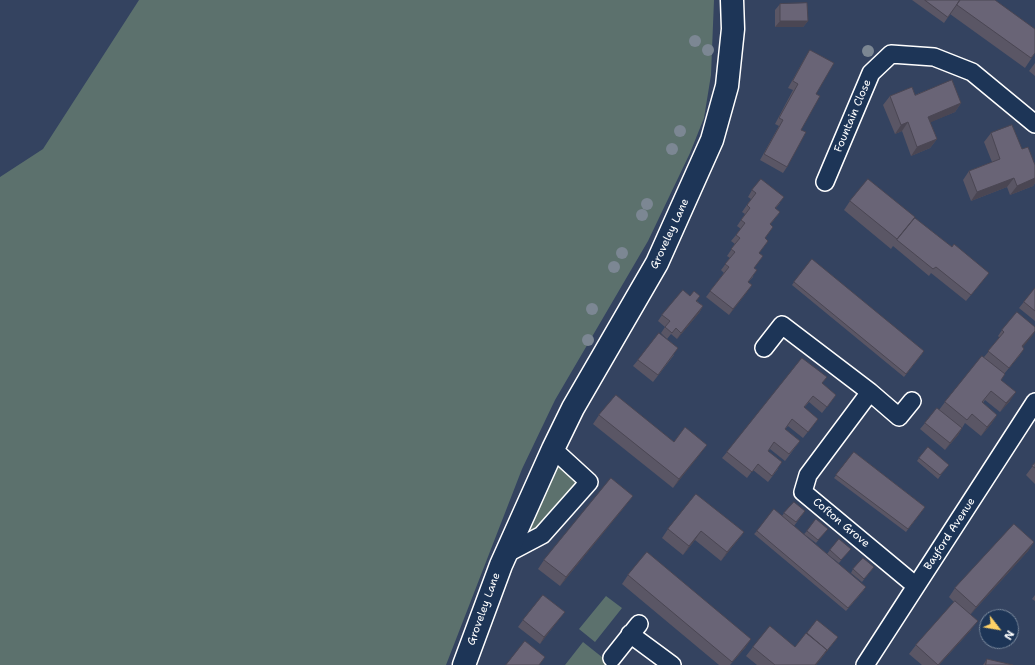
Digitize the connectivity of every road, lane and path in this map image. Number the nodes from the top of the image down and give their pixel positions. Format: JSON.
{"nodes":[{"id":1,"x":732,"y":0,"type":"edge"},
{"id":2,"x":1035,"y":124,"type":"edge"},
{"id":3,"x":825,"y":182,"type":"dead end"},
{"id":4,"x":764,"y":348,"type":"dead end"},
{"id":5,"x":870,"y":392,"type":"junction"},
{"id":6,"x":912,"y":401,"type":"dead end"},
{"id":7,"x":1035,"y":402,"type":"edge"},
{"id":8,"x":553,"y":449,"type":"junction"},
{"id":9,"x":506,"y":554,"type":"junction"},
{"id":10,"x":916,"y":586,"type":"junction"},
{"id":11,"x":612,"y":658,"type":"dead end"},
{"id":12,"x":464,"y":665,"type":"edge"},
{"id":13,"x":672,"y":665,"type":"edge"},
{"id":14,"x":865,"y":665,"type":"edge"}],
"edges":[{"from":1,"to":8,"type":"main road","name":"Groveley Lane"},
{"from":2,"to":3,"type":"street","name":"Fountain Close"},
{"from":4,"to":5,"type":"street"},
{"from":5,"to":6,"type":"street"},
{"from":5,"to":10,"type":"street","name":"Cofton Grove"},
{"from":7,"to":10,"type":"street","name":"Bayford Avenue"},
{"from":8,"to":9,"type":"main road","name":"Groveley Lane"},
{"from":8,"to":9,"type":"street"},
{"from":9,"to":12,"type":"main road","name":"Groveley Lane"},
{"from":10,"to":14,"type":"street","name":"Bayford Avenue"},
{"from":11,"to":13,"type":"street"}]}
